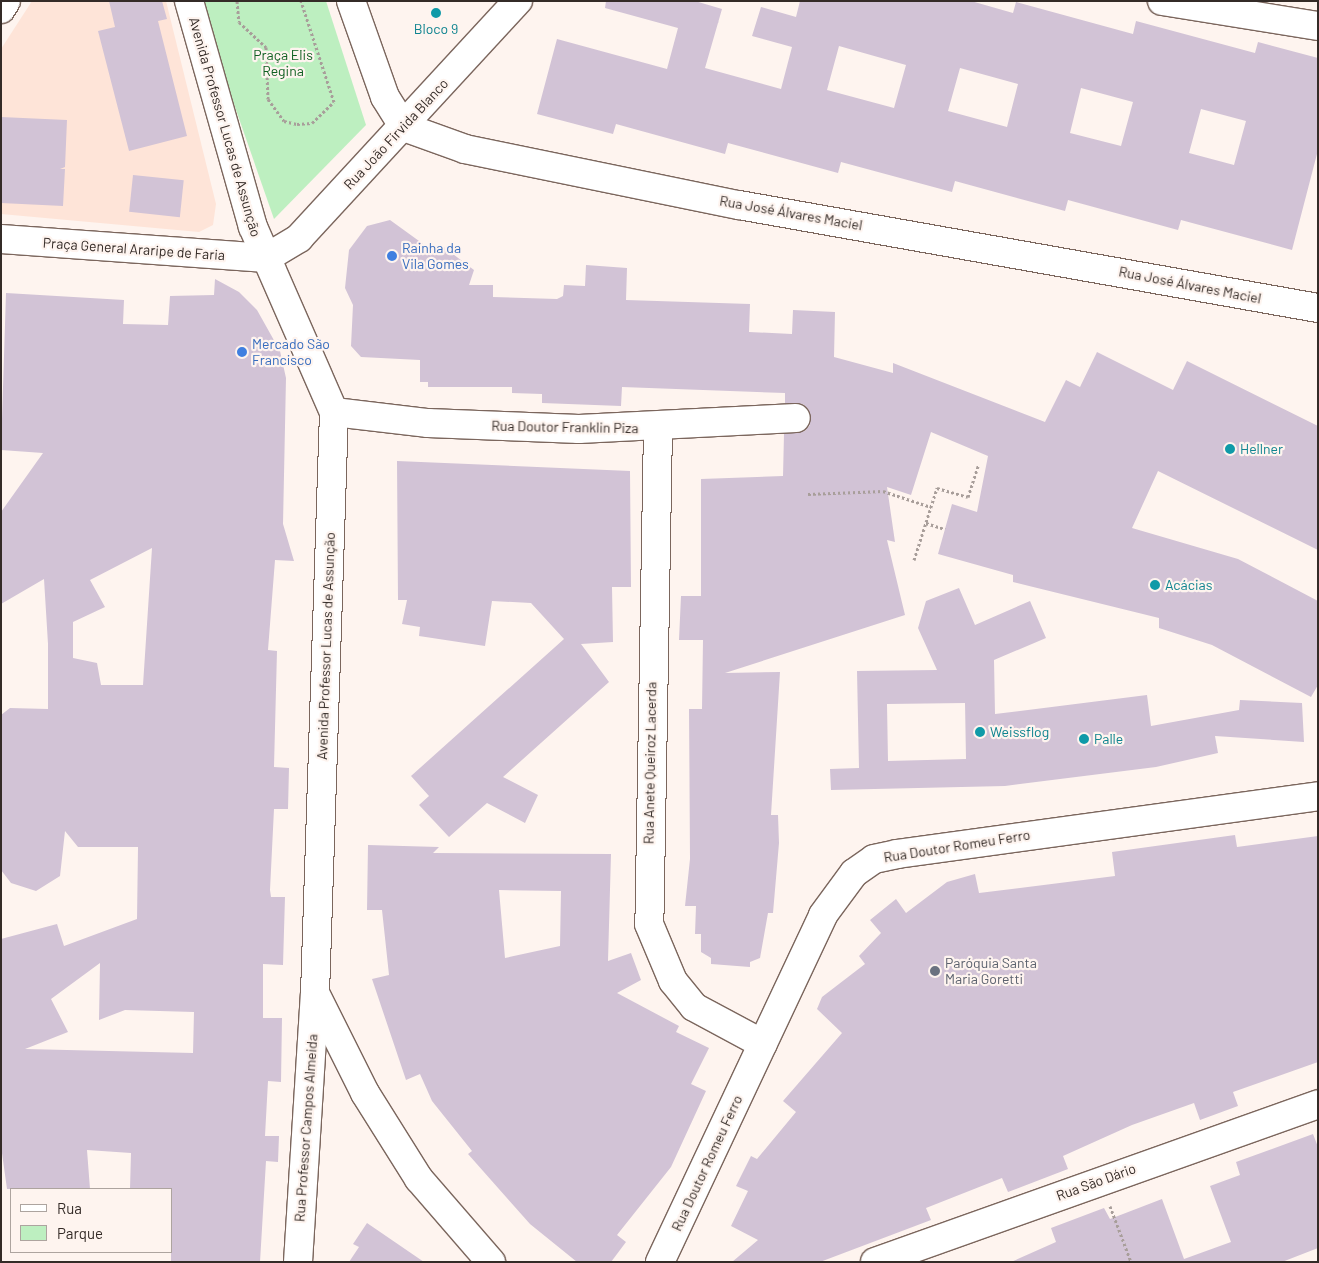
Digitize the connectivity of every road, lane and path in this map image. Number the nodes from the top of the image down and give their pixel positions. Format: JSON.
{"nodes":[{"id":1,"x":6,"y":1,"type":"edge"},
{"id":2,"x":189,"y":1,"type":"edge"},
{"id":3,"x":237,"y":1,"type":"edge"},
{"id":4,"x":301,"y":1,"type":"edge"},
{"id":5,"x":351,"y":1,"type":"edge"},
{"id":6,"x":518,"y":1,"type":"edge"},
{"id":7,"x":1162,"y":1,"type":"edge"},
{"id":8,"x":1,"y":9,"type":"edge"},
{"id":9,"x":1318,"y":26,"type":"edge"},
{"id":10,"x":404,"y":127,"type":"junction"},
{"id":11,"x":1,"y":239,"type":"edge"},
{"id":12,"x":266,"y":258,"type":"junction"},
{"id":13,"x":1318,"y":308,"type":"edge"},
{"id":14,"x":334,"y":412,"type":"junction"},
{"id":15,"x":796,"y":418,"type":"dead end"},
{"id":16,"x":658,"y":427,"type":"junction"},
{"id":17,"x":978,"y":466,"type":"dead end"},
{"id":18,"x":808,"y":494,"type":"dead end"},
{"id":19,"x":931,"y":507,"type":"junction"},
{"id":20,"x":926,"y":523,"type":"junction"},
{"id":21,"x":945,"y":528,"type":"dead end"},
{"id":22,"x":914,"y":560,"type":"dead end"},
{"id":23,"x":1318,"y":796,"type":"edge"},
{"id":24,"x":315,"y":993,"type":"junction"},
{"id":25,"x":763,"y":1044,"type":"junction"},
{"id":26,"x":1318,"y":1104,"type":"edge"},
{"id":27,"x":1100,"y":1180,"type":"junction"},
{"id":28,"x":298,"y":1262,"type":"edge"},
{"id":29,"x":491,"y":1262,"type":"edge"},
{"id":30,"x":660,"y":1262,"type":"edge"},
{"id":31,"x":875,"y":1262,"type":"edge"},
{"id":32,"x":1131,"y":1262,"type":"edge"}],
"edges":[{"from":1,"to":8,"type":"street"},
{"from":2,"to":12,"type":"street","name":"Avenida Professor Lucas de Assunção"},
{"from":3,"to":4,"type":"path"},
{"from":5,"to":10,"type":"street"},
{"from":6,"to":10,"type":"street","name":"Rua João Firvida Blanco"},
{"from":7,"to":9,"type":"street"},
{"from":10,"to":12,"type":"street","name":"Rua João Firvida Blanco"},
{"from":10,"to":13,"type":"street","name":"Rua José Álvares Maciel"},
{"from":11,"to":12,"type":"street","name":"Praça General Araripe de Faria"},
{"from":12,"to":14,"type":"street","name":"Avenida Professor Lucas de Assunção"},
{"from":14,"to":16,"type":"street","name":"Rua Doutor Franklin Piza"},
{"from":14,"to":24,"type":"street","name":"Avenida Professor Lucas de Assunção"},
{"from":15,"to":16,"type":"street","name":"Rua Doutor Franklin Piza"},
{"from":16,"to":25,"type":"street","name":"Rua Anete Queiroz Lacerda"},
{"from":17,"to":19,"type":"path"},
{"from":18,"to":19,"type":"path"},
{"from":19,"to":20,"type":"path"},
{"from":20,"to":21,"type":"path"},
{"from":20,"to":22,"type":"path"},
{"from":23,"to":25,"type":"street","name":"Rua Doutor Romeu Ferro"},
{"from":24,"to":28,"type":"street","name":"Rua Professor Campos Almeida"},
{"from":24,"to":29,"type":"street","name":"Avenida Professor Lucas de Assunção"},
{"from":25,"to":30,"type":"street","name":"Rua Doutor Romeu Ferro"},
{"from":26,"to":27,"type":"street","name":"Rua São Dário"},
{"from":27,"to":31,"type":"street","name":"Rua São Dário"},
{"from":27,"to":32,"type":"path"}]}
